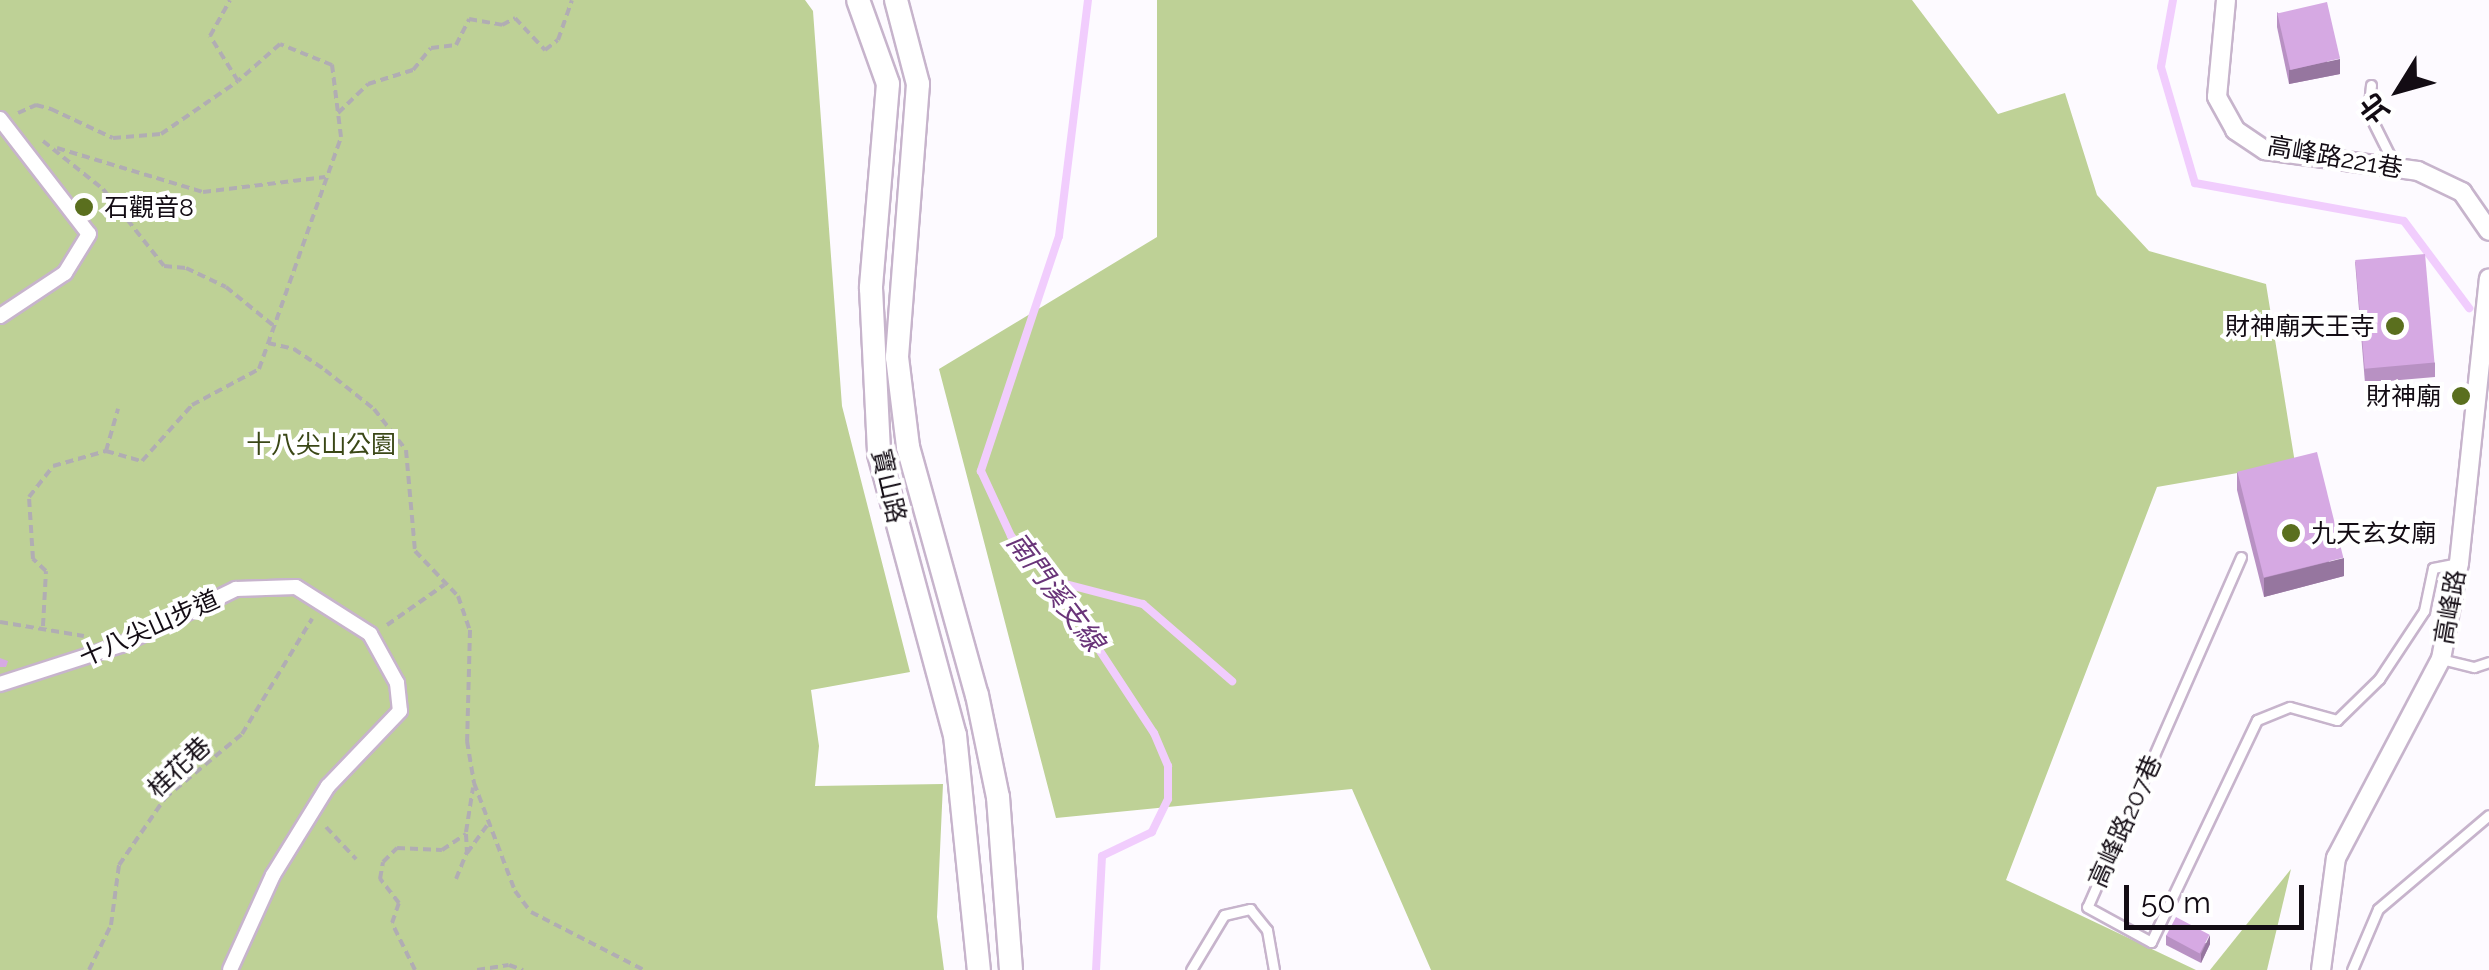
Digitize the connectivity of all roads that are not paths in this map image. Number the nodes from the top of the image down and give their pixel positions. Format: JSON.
{"nodes":[{"id":1,"x":858,"y":0,"type":"edge"},
{"id":2,"x":896,"y":0,"type":"edge"},
{"id":3,"x":2226,"y":0,"type":"edge"},
{"id":4,"x":2371,"y":84,"type":"dead end"},
{"id":5,"x":0,"y":119,"type":"edge"},
{"id":6,"x":2397,"y":168,"type":"junction"},
{"id":7,"x":2489,"y":230,"type":"edge"},
{"id":8,"x":2489,"y":279,"type":"edge"},
{"id":9,"x":0,"y":316,"type":"edge"},
{"id":10,"x":2483,"y":383,"type":"edge"},
{"id":11,"x":2241,"y":558,"type":"dead end"},
{"id":12,"x":2458,"y":562,"type":"junction"},
{"id":13,"x":2440,"y":659,"type":"junction"},
{"id":14,"x":2489,"y":662,"type":"edge"},
{"id":15,"x":0,"y":684,"type":"edge"},
{"id":16,"x":2489,"y":815,"type":"edge"},
{"id":17,"x":230,"y":970,"type":"edge"},
{"id":18,"x":979,"y":970,"type":"edge"},
{"id":19,"x":1011,"y":970,"type":"edge"},
{"id":20,"x":1192,"y":970,"type":"edge"},
{"id":21,"x":1274,"y":970,"type":"edge"},
{"id":22,"x":2321,"y":970,"type":"edge"},
{"id":23,"x":2352,"y":970,"type":"edge"}],
"edges":[{"from":1,"to":18,"type":"street","name":"寶山路"},
{"from":2,"to":19,"type":"street","name":"寶山路"},
{"from":3,"to":6,"type":"street","name":"高峰路221巷"},
{"from":4,"to":6,"type":"lane"},
{"from":5,"to":9,"type":"street"},
{"from":6,"to":7,"type":"street","name":"高峰路221巷"},
{"from":8,"to":10,"type":"street","name":"高峰路"},
{"from":10,"to":12,"type":"street","name":"高峰路"},
{"from":11,"to":12,"type":"lane","name":"高峰路207巷"},
{"from":12,"to":13,"type":"street","name":"高峰路"},
{"from":13,"to":14,"type":"lane"},
{"from":13,"to":22,"type":"street","name":"高峰路"},
{"from":15,"to":17,"type":"street","name":"十八尖山步道"},
{"from":16,"to":23,"type":"lane"},
{"from":20,"to":21,"type":"lane"}]}
